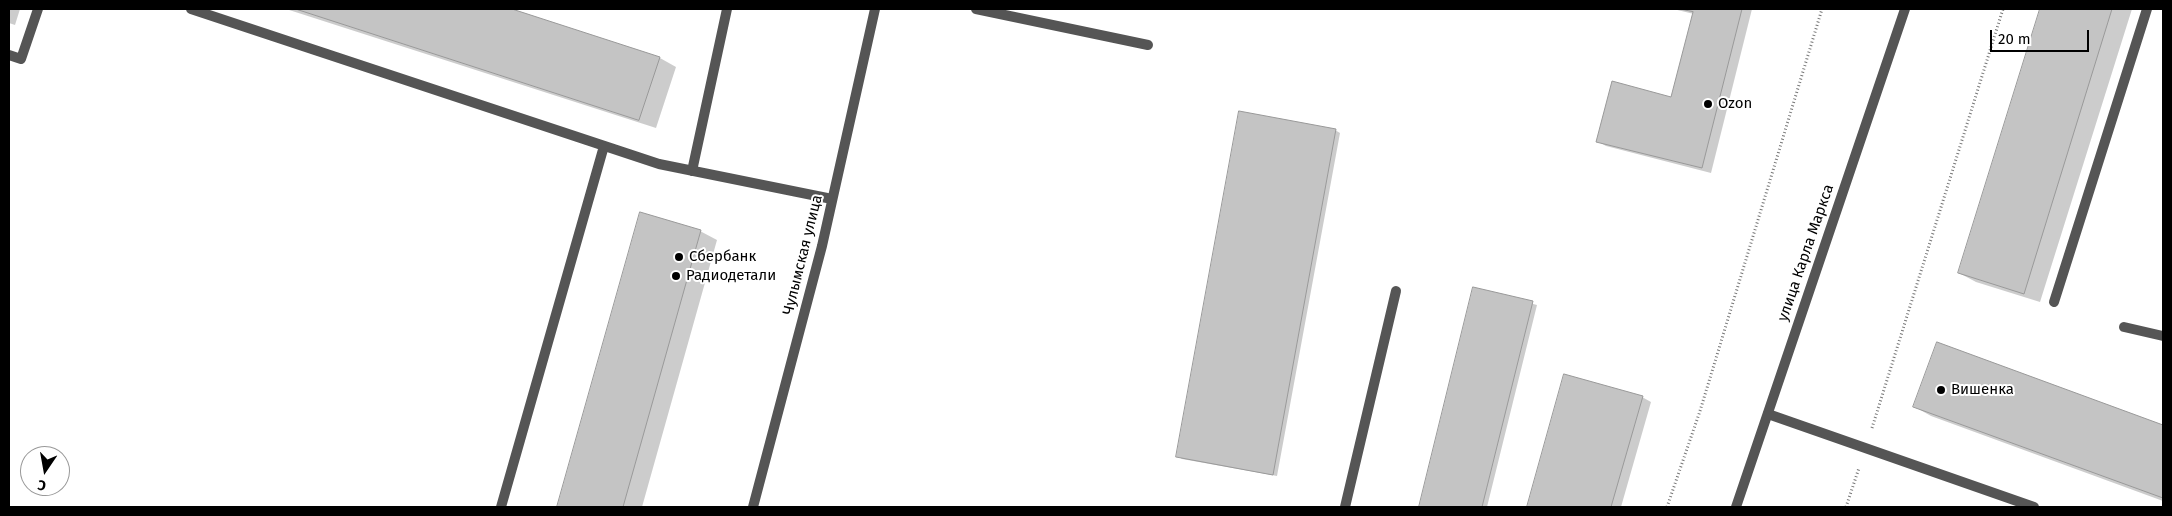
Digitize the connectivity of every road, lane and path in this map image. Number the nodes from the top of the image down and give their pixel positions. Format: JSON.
{"nodes":[{"id":1,"x":38,"y":9,"type":"edge"},
{"id":2,"x":191,"y":9,"type":"edge"},
{"id":3,"x":727,"y":9,"type":"edge"},
{"id":4,"x":875,"y":9,"type":"edge"},
{"id":5,"x":976,"y":9,"type":"edge"},
{"id":6,"x":1822,"y":9,"type":"edge"},
{"id":7,"x":1904,"y":9,"type":"edge"},
{"id":8,"x":2004,"y":9,"type":"edge"},
{"id":9,"x":2147,"y":9,"type":"edge"},
{"id":10,"x":1148,"y":45,"type":"dead end"},
{"id":11,"x":9,"y":55,"type":"edge"},
{"id":12,"x":604,"y":146,"type":"junction"},
{"id":13,"x":692,"y":170,"type":"junction"},
{"id":14,"x":832,"y":199,"type":"junction"},
{"id":15,"x":1396,"y":291,"type":"dead end"},
{"id":16,"x":2054,"y":302,"type":"dead end"},
{"id":17,"x":2124,"y":327,"type":"dead end"},
{"id":18,"x":2163,"y":336,"type":"edge"},
{"id":19,"x":1768,"y":414,"type":"junction"},
{"id":20,"x":1866,"y":448,"type":"junction"},
{"id":21,"x":501,"y":507,"type":"edge"},
{"id":22,"x":753,"y":507,"type":"edge"},
{"id":23,"x":1345,"y":507,"type":"edge"},
{"id":24,"x":1668,"y":507,"type":"edge"},
{"id":25,"x":1736,"y":507,"type":"edge"},
{"id":26,"x":1846,"y":507,"type":"edge"},
{"id":27,"x":2034,"y":507,"type":"edge"}],
"edges":[{"from":1,"to":11,"type":"street"},
{"from":2,"to":12,"type":"street"},
{"from":3,"to":13,"type":"street"},
{"from":4,"to":14,"type":"street","name":"Чулымская улица"},
{"from":5,"to":10,"type":"street"},
{"from":6,"to":24,"type":"path"},
{"from":7,"to":19,"type":"street","name":"улица Карла Маркса"},
{"from":8,"to":20,"type":"path"},
{"from":9,"to":16,"type":"street"},
{"from":12,"to":13,"type":"street"},
{"from":12,"to":21,"type":"street"},
{"from":13,"to":14,"type":"street"},
{"from":14,"to":22,"type":"street","name":"Чулымская улица"},
{"from":15,"to":23,"type":"street"},
{"from":17,"to":18,"type":"street"},
{"from":19,"to":20,"type":"street"},
{"from":19,"to":25,"type":"street","name":"улица Карла Маркса"},
{"from":20,"to":26,"type":"path"},
{"from":20,"to":27,"type":"street"}]}
